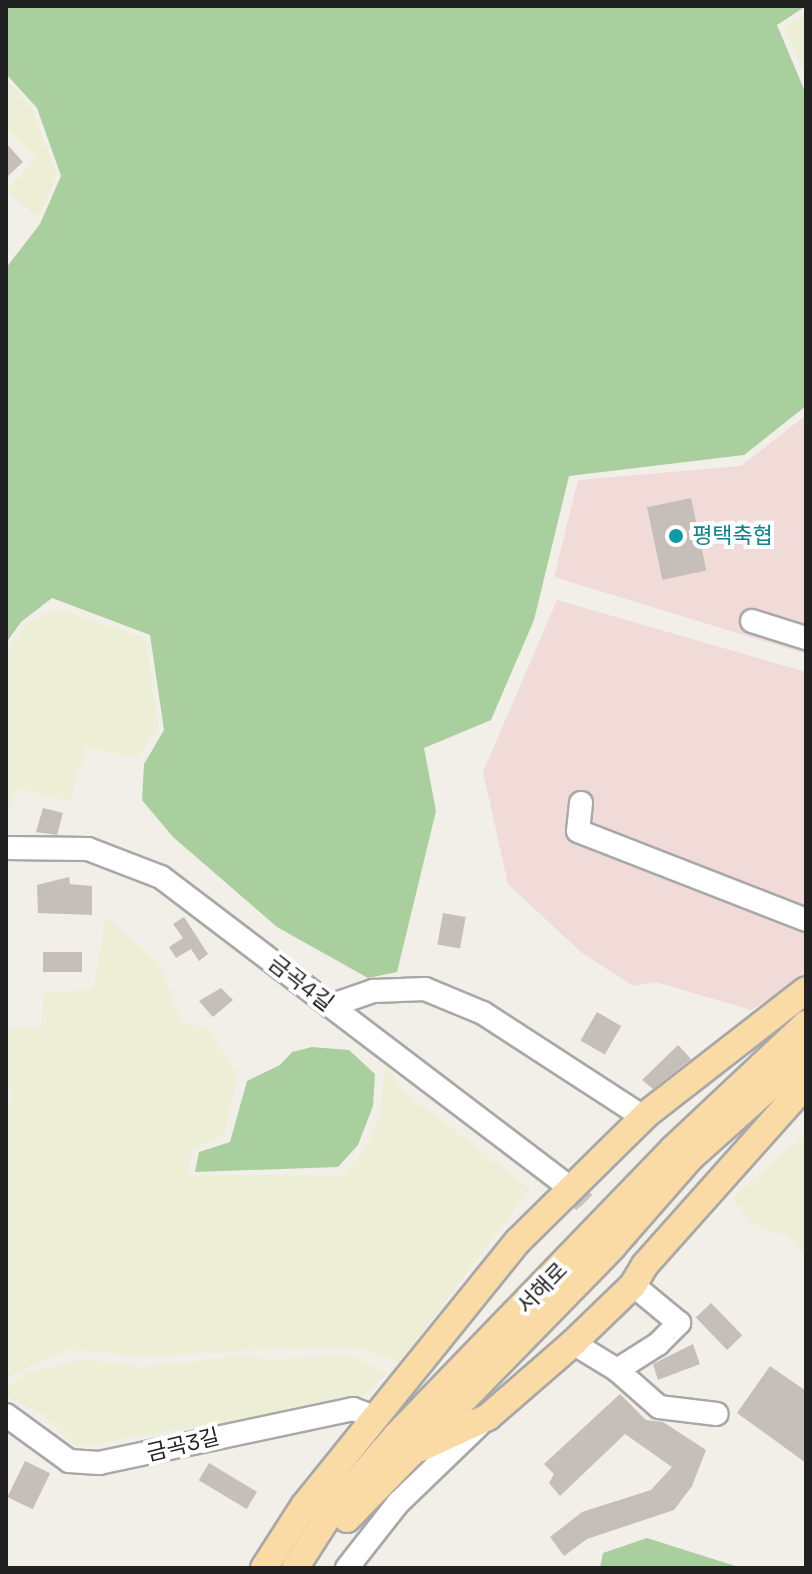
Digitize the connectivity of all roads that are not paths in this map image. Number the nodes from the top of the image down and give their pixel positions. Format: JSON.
{"nodes":[{"id":1,"x":752,"y":621,"type":"dead end"},
{"id":2,"x":806,"y":638,"type":"edge"},
{"id":3,"x":581,"y":803,"type":"dead end"},
{"id":4,"x":6,"y":848,"type":"edge"},
{"id":5,"x":806,"y":920,"type":"edge"},
{"id":6,"x":806,"y":990,"type":"edge"},
{"id":7,"x":330,"y":1006,"type":"junction"},
{"id":8,"x":806,"y":1024,"type":"edge"},
{"id":9,"x":806,"y":1054,"type":"edge"},
{"id":10,"x":806,"y":1084,"type":"edge"},
{"id":11,"x":643,"y":1117,"type":"junction"},
{"id":12,"x":569,"y":1187,"type":"junction"},
{"id":13,"x":639,"y":1275,"type":"junction"},
{"id":14,"x":573,"y":1343,"type":"junction"},
{"id":15,"x":617,"y":1370,"type":"junction"},
{"id":16,"x":717,"y":1414,"type":"dead end"},
{"id":17,"x":6,"y":1415,"type":"edge"},
{"id":18,"x":374,"y":1417,"type":"junction"},
{"id":19,"x":488,"y":1417,"type":"junction"},
{"id":20,"x":412,"y":1451,"type":"junction"},
{"id":21,"x":264,"y":1568,"type":"edge"},
{"id":22,"x":295,"y":1568,"type":"edge"},
{"id":23,"x":314,"y":1568,"type":"edge"},
{"id":24,"x":347,"y":1568,"type":"edge"}],
"edges":[{"from":1,"to":2,"type":"street"},
{"from":3,"to":5,"type":"street"},
{"from":4,"to":7,"type":"street","name":"금곡4길"},
{"from":6,"to":11,"type":"main road"},
{"from":7,"to":11,"type":"street"},
{"from":7,"to":12,"type":"street","name":"금곡4길"},
{"from":8,"to":22,"type":"main road","name":"서해로"},
{"from":9,"to":20,"type":"main road","name":"서해로"},
{"from":10,"to":13,"type":"main road"},
{"from":11,"to":12,"type":"main road"},
{"from":12,"to":18,"type":"main road"},
{"from":13,"to":14,"type":"main road"},
{"from":13,"to":15,"type":"street"},
{"from":14,"to":15,"type":"street"},
{"from":14,"to":19,"type":"main road"},
{"from":15,"to":16,"type":"street"},
{"from":17,"to":18,"type":"street","name":"금곡3길"},
{"from":18,"to":21,"type":"main road"},
{"from":19,"to":20,"type":"main road"},
{"from":19,"to":24,"type":"street"},
{"from":20,"to":23,"type":"main road","name":"서해로"}]}
